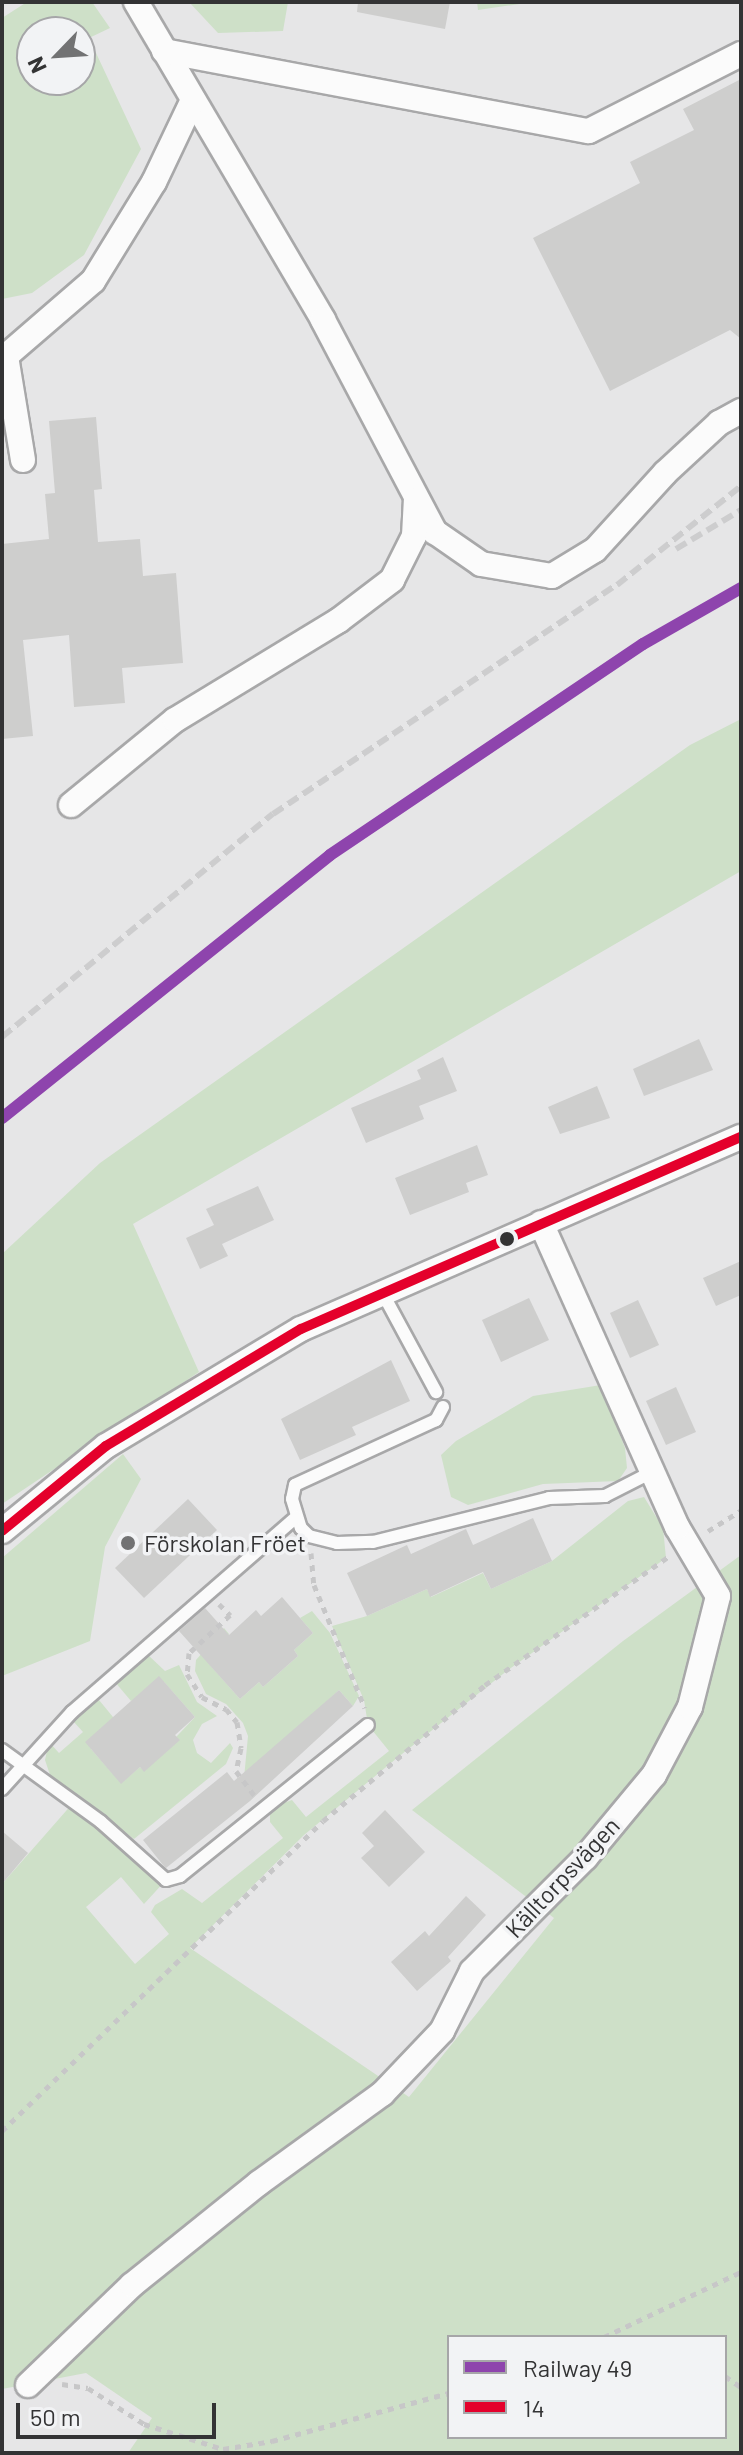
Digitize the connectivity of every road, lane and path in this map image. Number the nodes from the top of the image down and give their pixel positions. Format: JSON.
{"nodes":[{"id":1,"x":136,"y":2,"type":"edge"},
{"id":2,"x":164,"y":51,"type":"junction"},
{"id":3,"x":741,"y":54,"type":"edge"},
{"id":4,"x":193,"y":100,"type":"junction"},
{"id":5,"x":741,"y":411,"type":"edge"},
{"id":6,"x":23,"y":460,"type":"dead end"},
{"id":7,"x":416,"y":497,"type":"junction"},
{"id":8,"x":71,"y":805,"type":"dead end"},
{"id":9,"x":741,"y":1137,"type":"edge"},
{"id":10,"x":541,"y":1223,"type":"junction"},
{"id":11,"x":382,"y":1292,"type":"junction"},
{"id":12,"x":436,"y":1392,"type":"dead end"},
{"id":13,"x":443,"y":1407,"type":"dead end"},
{"id":14,"x":652,"y":1472,"type":"junction"},
{"id":15,"x":741,"y":1510,"type":"edge"},
{"id":16,"x":296,"y":1517,"type":"junction"},
{"id":17,"x":2,"y":1531,"type":"edge"},
{"id":18,"x":309,"y":1536,"type":"junction"},
{"id":19,"x":686,"y":1544,"type":"junction"},
{"id":20,"x":208,"y":1591,"type":"junction"},
{"id":21,"x":368,"y":1725,"type":"joint"},
{"id":22,"x":2,"y":1750,"type":"edge"},
{"id":23,"x":22,"y":1765,"type":"junction"},
{"id":24,"x":2,"y":1789,"type":"edge"},
{"id":25,"x":266,"y":1807,"type":"junction"},
{"id":26,"x":2,"y":2131,"type":"edge"},
{"id":27,"x":741,"y":2272,"type":"edge"},
{"id":28,"x":608,"y":2335,"type":"edge"},
{"id":29,"x":28,"y":2385,"type":"joint"},
{"id":30,"x":447,"y":2394,"type":"edge"}],
"edges":[{"from":1,"to":2,"type":"street"},
{"from":2,"to":3,"type":"street"},
{"from":2,"to":4,"type":"street"},
{"from":4,"to":6,"type":"street"},
{"from":4,"to":7,"type":"street"},
{"from":5,"to":7,"type":"street"},
{"from":7,"to":8,"type":"street"},
{"from":9,"to":10,"type":"street"},
{"from":10,"to":11,"type":"street"},
{"from":10,"to":14,"type":"street","name":"Källtorpsvägen"},
{"from":11,"to":12,"type":"lane"},
{"from":11,"to":17,"type":"street"},
{"from":13,"to":16,"type":"lane"},
{"from":14,"to":18,"type":"lane"},
{"from":14,"to":19,"type":"street","name":"Källtorpsvägen"},
{"from":15,"to":19,"type":"path"},
{"from":16,"to":18,"type":"lane"},
{"from":16,"to":20,"type":"lane"},
{"from":18,"to":21,"type":"path"},
{"from":19,"to":26,"type":"path"},
{"from":19,"to":29,"type":"street","name":"Källtorpsvägen"},
{"from":20,"to":23,"type":"lane"},
{"from":20,"to":25,"type":"path"},
{"from":21,"to":25,"type":"lane"},
{"from":22,"to":23,"type":"lane"},
{"from":23,"to":24,"type":"lane"},
{"from":23,"to":25,"type":"lane"},
{"from":27,"to":28,"type":"path"},
{"from":29,"to":30,"type":"path"}]}
